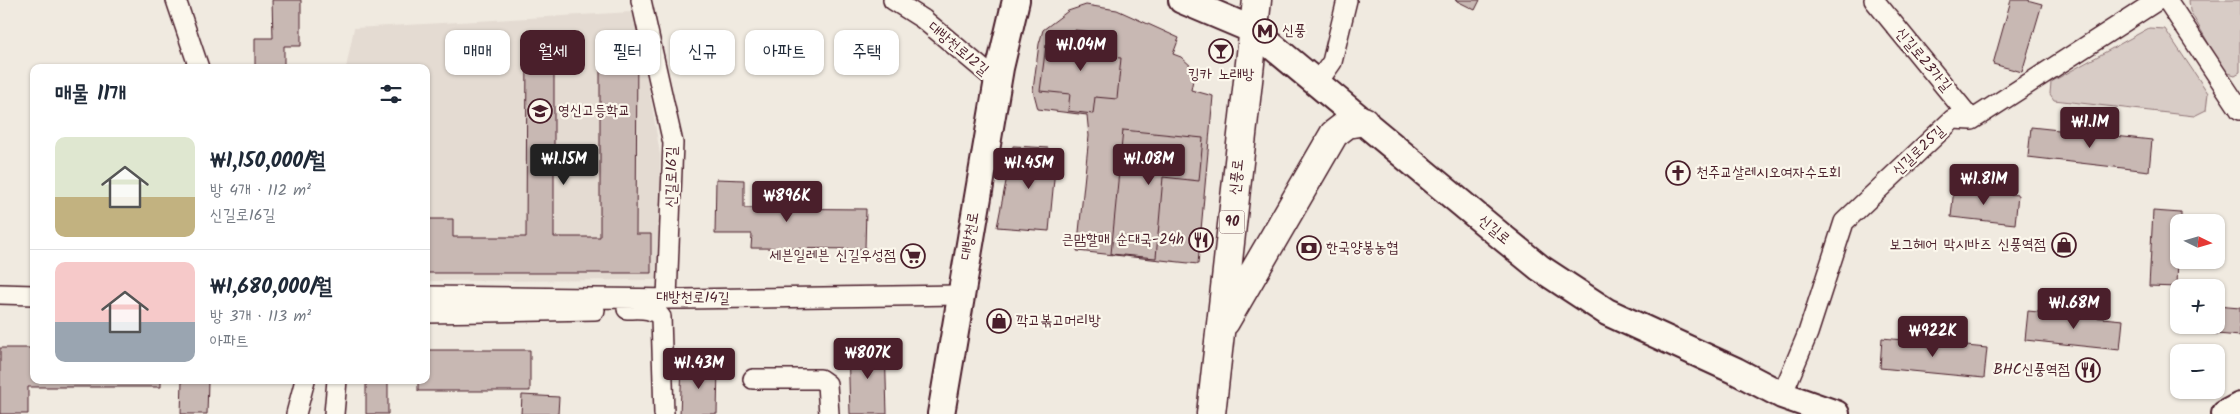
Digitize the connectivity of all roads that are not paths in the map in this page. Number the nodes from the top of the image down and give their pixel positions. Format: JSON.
{"nodes":[{"id":1,"x":176,"y":0,"type":"edge"},
{"id":2,"x":641,"y":0,"type":"edge"},
{"id":3,"x":893,"y":0,"type":"edge"},
{"id":4,"x":1016,"y":0,"type":"edge"},
{"id":5,"x":1182,"y":0,"type":"edge"},
{"id":6,"x":1257,"y":0,"type":"edge"},
{"id":7,"x":1347,"y":0,"type":"edge"},
{"id":8,"x":1874,"y":0,"type":"edge"},
{"id":9,"x":2158,"y":0,"type":"edge"},
{"id":10,"x":2167,"y":0,"type":"edge"},
{"id":11,"x":1253,"y":30,"type":"junction"},
{"id":12,"x":198,"y":64,"type":"edge"},
{"id":13,"x":997,"y":81,"type":"junction"},
{"id":14,"x":1318,"y":82,"type":"junction"},
{"id":15,"x":2240,"y":110,"type":"edge"},
{"id":16,"x":1972,"y":120,"type":"junction"},
{"id":17,"x":1364,"y":121,"type":"junction"},
{"id":18,"x":0,"y":294,"type":"edge"},
{"id":19,"x":30,"y":294,"type":"edge"},
{"id":20,"x":960,"y":295,"type":"junction"},
{"id":21,"x":430,"y":296,"type":"edge"},
{"id":22,"x":667,"y":298,"type":"junction"},
{"id":23,"x":430,"y":313,"type":"edge"},
{"id":24,"x":1221,"y":330,"type":"junction"},
{"id":25,"x":753,"y":379,"type":"dead end"},
{"id":26,"x":303,"y":384,"type":"edge"},
{"id":27,"x":338,"y":384,"type":"edge"},
{"id":28,"x":1782,"y":395,"type":"junction"},
{"id":29,"x":2240,"y":406,"type":"edge"},
{"id":30,"x":296,"y":414,"type":"edge"},
{"id":31,"x":334,"y":414,"type":"edge"},
{"id":32,"x":664,"y":414,"type":"edge"},
{"id":33,"x":829,"y":414,"type":"edge"},
{"id":34,"x":941,"y":414,"type":"edge"},
{"id":35,"x":1211,"y":414,"type":"edge"},
{"id":36,"x":1836,"y":414,"type":"edge"},
{"id":37,"x":2225,"y":414,"type":"edge"}],
"edges":[{"from":1,"to":12,"type":"street"},
{"from":2,"to":22,"type":"street","name":"신길로16길"},
{"from":3,"to":13,"type":"street","name":"대방천로12길"},
{"from":4,"to":13,"type":"main road","name":"대방천로"},
{"from":5,"to":11,"type":"main road","name":"신길로"},
{"from":6,"to":11,"type":"main road","name":"신풍로","number":"90"},
{"from":7,"to":14,"type":"street"},
{"from":8,"to":16,"type":"street","name":"신길로23가길"},
{"from":9,"to":16,"type":"street","name":"신길로25길"},
{"from":10,"to":15,"type":"street"},
{"from":11,"to":14,"type":"main road","name":"신길로"},
{"from":11,"to":24,"type":"main road","name":"신풍로","number":"90"},
{"from":13,"to":20,"type":"main road","name":"대방천로"},
{"from":14,"to":17,"type":"main road","name":"신길로"},
{"from":16,"to":28,"type":"street","name":"신길로25길"},
{"from":17,"to":24,"type":"main road"},
{"from":17,"to":28,"type":"main road","name":"신길로"},
{"from":18,"to":19,"type":"street"},
{"from":20,"to":22,"type":"street","name":"대방천로14길"},
{"from":20,"to":34,"type":"main road","name":"대방천로"},
{"from":21,"to":22,"type":"street","name":"대방천로14길"},
{"from":23,"to":32,"type":"street"},
{"from":24,"to":35,"type":"main road","name":"신풍로","number":"90"},
{"from":25,"to":33,"type":"street"},
{"from":26,"to":30,"type":"street"},
{"from":27,"to":31,"type":"street"},
{"from":28,"to":36,"type":"main road","name":"신길로"},
{"from":29,"to":37,"type":"main road"}]}
